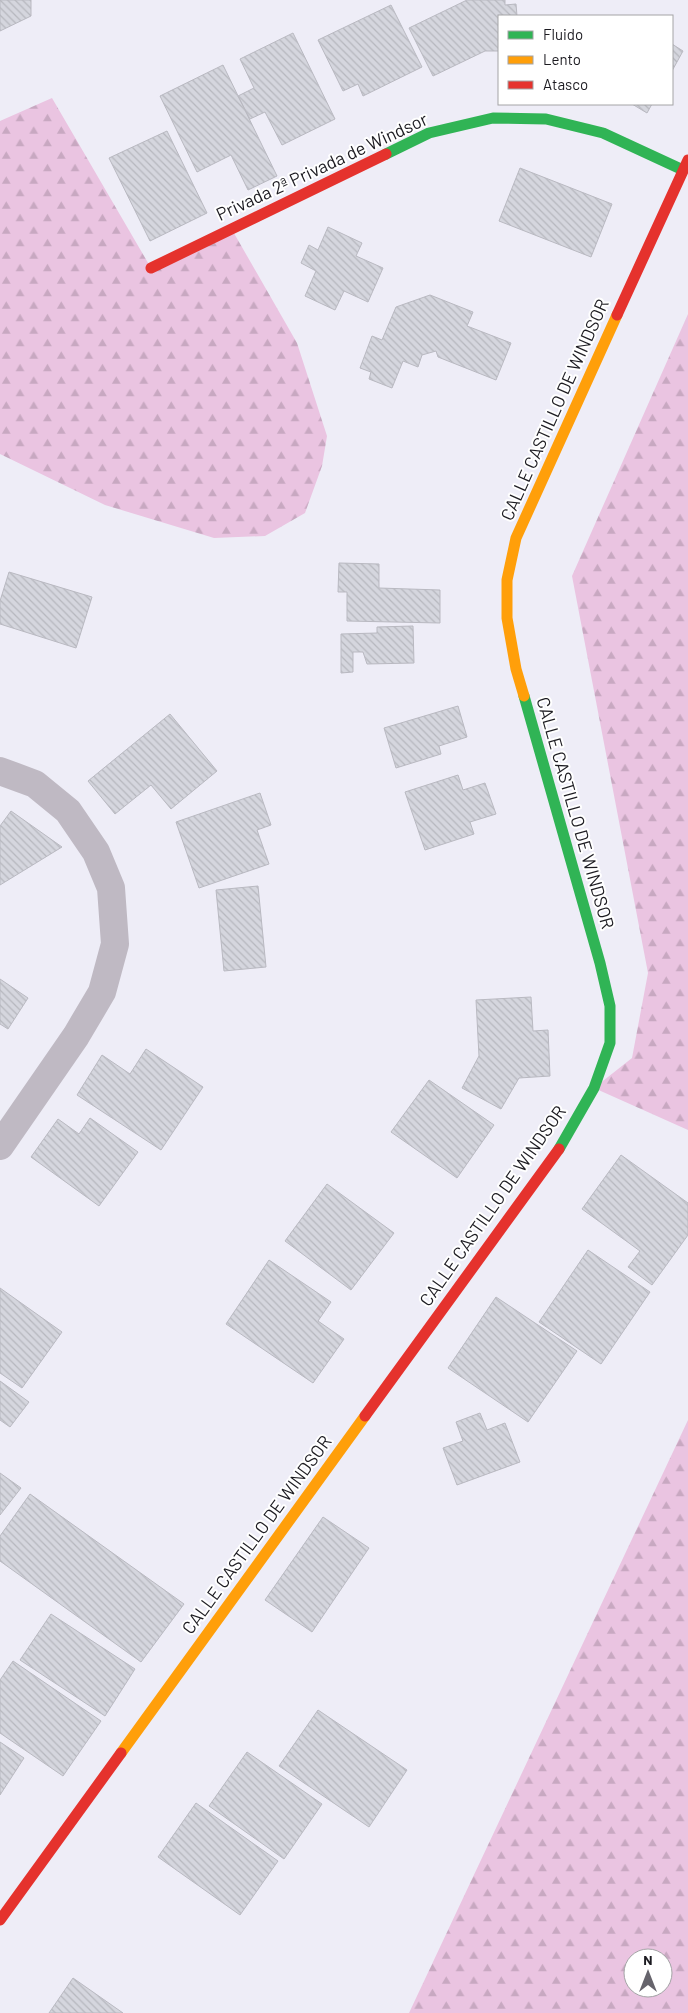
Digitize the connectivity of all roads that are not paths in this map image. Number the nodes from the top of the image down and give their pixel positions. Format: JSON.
{"nodes":[{"id":1,"x":685,"y":165,"type":"edge"},
{"id":2,"x":151,"y":268,"type":"dead end"},
{"id":3,"x":0,"y":771,"type":"edge"},
{"id":4,"x":0,"y":1146,"type":"edge"},
{"id":5,"x":0,"y":1920,"type":"edge"}],
"edges":[{"from":1,"to":2,"type":"street","name":"Privada 2ª Privada de Windsor"},
{"from":1,"to":5,"type":"street","name":"CALLE CASTILLO DE WINDSOR"},
{"from":3,"to":4,"type":"street"}]}
